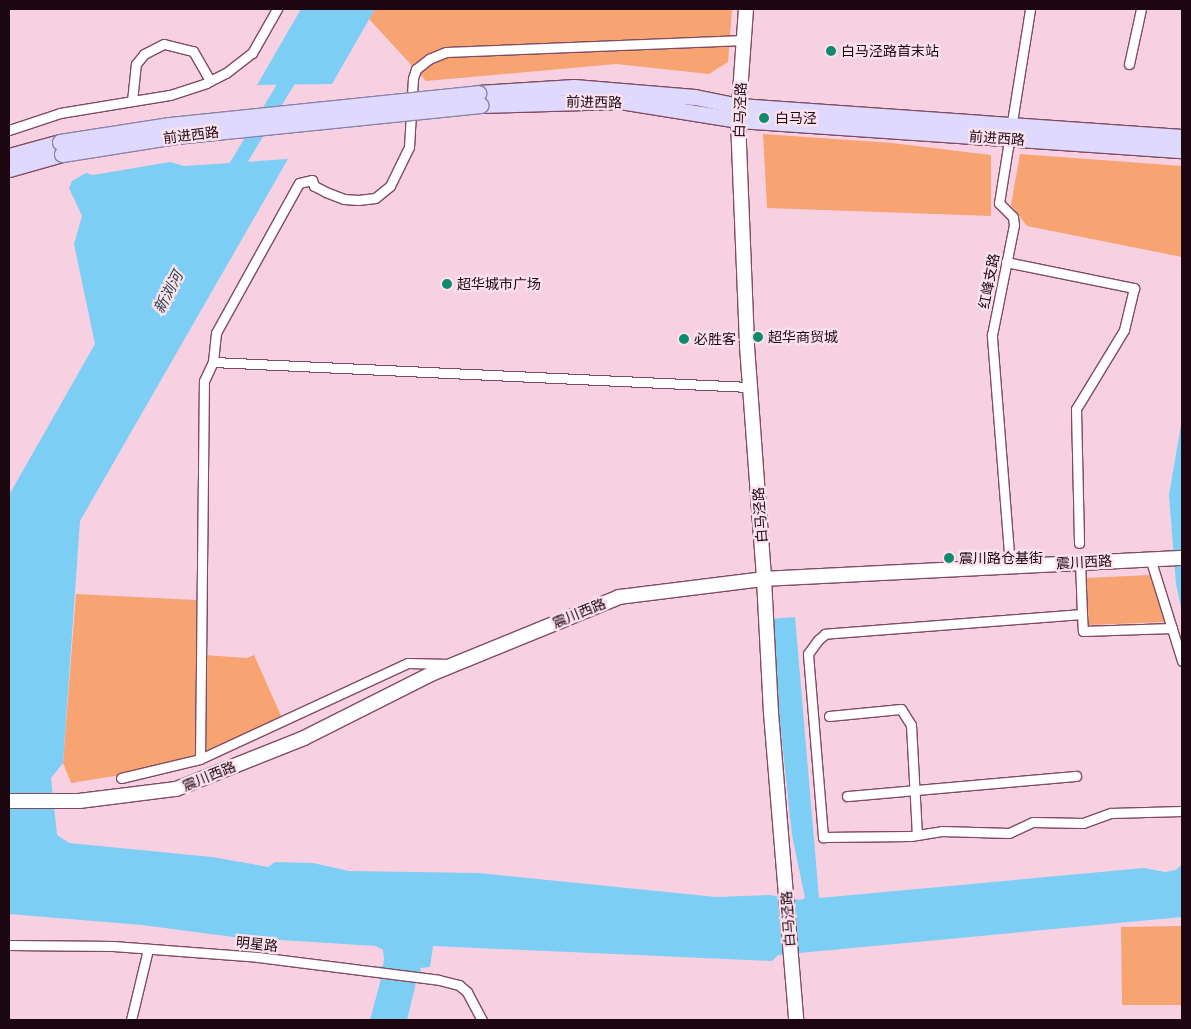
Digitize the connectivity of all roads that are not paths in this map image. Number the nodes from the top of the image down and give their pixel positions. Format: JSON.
{"nodes":[{"id":1,"x":277,"y":9,"type":"edge"},
{"id":2,"x":746,"y":9,"type":"edge"},
{"id":3,"x":1030,"y":9,"type":"edge"},
{"id":4,"x":1141,"y":9,"type":"edge"},
{"id":5,"x":744,"y":40,"type":"junction"},
{"id":6,"x":1129,"y":64,"type":"dead end"},
{"id":7,"x":210,"y":80,"type":"junction"},
{"id":8,"x":132,"y":101,"type":"junction"},
{"id":9,"x":738,"y":113,"type":"junction"},
{"id":10,"x":9,"y":130,"type":"edge"},
{"id":11,"x":1011,"y":132,"type":"junction"},
{"id":12,"x":1182,"y":137,"type":"edge"},
{"id":13,"x":61,"y":148,"type":"junction"},
{"id":14,"x":1182,"y":150,"type":"edge"},
{"id":15,"x":9,"y":156,"type":"edge"},
{"id":16,"x":9,"y":169,"type":"edge"},
{"id":17,"x":1006,"y":262,"type":"junction"},
{"id":18,"x":213,"y":362,"type":"junction"},
{"id":19,"x":750,"y":387,"type":"junction"},
{"id":20,"x":1079,"y":543,"type":"dead end"},
{"id":21,"x":1150,"y":558,"type":"junction"},
{"id":22,"x":1177,"y":558,"type":"edge"},
{"id":23,"x":1080,"y":562,"type":"junction"},
{"id":24,"x":1010,"y":566,"type":"junction"},
{"id":25,"x":764,"y":578,"type":"junction"},
{"id":26,"x":1082,"y":614,"type":"junction"},
{"id":27,"x":1172,"y":628,"type":"junction"},
{"id":28,"x":1182,"y":662,"type":"edge"},
{"id":29,"x":456,"y":664,"type":"junction"},
{"id":30,"x":829,"y":716,"type":"dead end"},
{"id":31,"x":200,"y":759,"type":"junction"},
{"id":32,"x":1076,"y":776,"type":"dead end"},
{"id":33,"x":121,"y":778,"type":"dead end"},
{"id":34,"x":915,"y":791,"type":"junction"},
{"id":35,"x":847,"y":796,"type":"dead end"},
{"id":36,"x":9,"y":802,"type":"edge"},
{"id":37,"x":1182,"y":811,"type":"edge"},
{"id":38,"x":917,"y":835,"type":"junction"},
{"id":39,"x":9,"y":945,"type":"edge"},
{"id":40,"x":148,"y":949,"type":"junction"},
{"id":41,"x":131,"y":1020,"type":"edge"},
{"id":42,"x":482,"y":1020,"type":"edge"},
{"id":43,"x":796,"y":1020,"type":"edge"}],
"edges":[{"from":1,"to":7,"type":"street"},
{"from":2,"to":5,"type":"main road","name":"白马泾路"},
{"from":3,"to":11,"type":"street","name":"红峰支路"},
{"from":4,"to":6,"type":"street"},
{"from":5,"to":9,"type":"main road","name":"白马泾路"},
{"from":5,"to":18,"type":"street"},
{"from":7,"to":8,"type":"street"},
{"from":7,"to":8,"type":"street"},
{"from":8,"to":10,"type":"street"},
{"from":9,"to":11,"type":"main road","name":"前进西路"},
{"from":9,"to":13,"type":"main road","name":"前进西路","bridge":true},
{"from":9,"to":19,"type":"main road","name":"白马泾路"},
{"from":11,"to":12,"type":"main road","name":"前进西路"},
{"from":11,"to":14,"type":"main road","name":"前进西路"},
{"from":11,"to":17,"type":"street","name":"红峰支路"},
{"from":13,"to":15,"type":"main road","name":"前进西路"},
{"from":13,"to":16,"type":"main road","name":"前进西路"},
{"from":17,"to":20,"type":"street"},
{"from":17,"to":24,"type":"street","name":"红峰支路"},
{"from":18,"to":19,"type":"street"},
{"from":18,"to":31,"type":"street"},
{"from":19,"to":25,"type":"main road","name":"白马泾路"},
{"from":21,"to":22,"type":"main road","name":"震川西路"},
{"from":21,"to":23,"type":"main road","name":"震川西路"},
{"from":21,"to":27,"type":"street"},
{"from":23,"to":24,"type":"main road","name":"震川西路"},
{"from":23,"to":26,"type":"street"},
{"from":24,"to":25,"type":"main road","name":"震川西路"},
{"from":25,"to":29,"type":"main road","name":"震川西路"},
{"from":25,"to":43,"type":"main road","name":"白马泾路"},
{"from":26,"to":27,"type":"street"},
{"from":26,"to":38,"type":"street"},
{"from":27,"to":28,"type":"street"},
{"from":29,"to":31,"type":"street"},
{"from":29,"to":36,"type":"main road","name":"震川西路"},
{"from":30,"to":34,"type":"street"},
{"from":31,"to":33,"type":"street"},
{"from":32,"to":34,"type":"street"},
{"from":34,"to":35,"type":"street"},
{"from":34,"to":38,"type":"street"},
{"from":37,"to":38,"type":"street"},
{"from":39,"to":40,"type":"street","name":"明星路"},
{"from":40,"to":41,"type":"street"},
{"from":40,"to":42,"type":"street","name":"明星路"}]}
